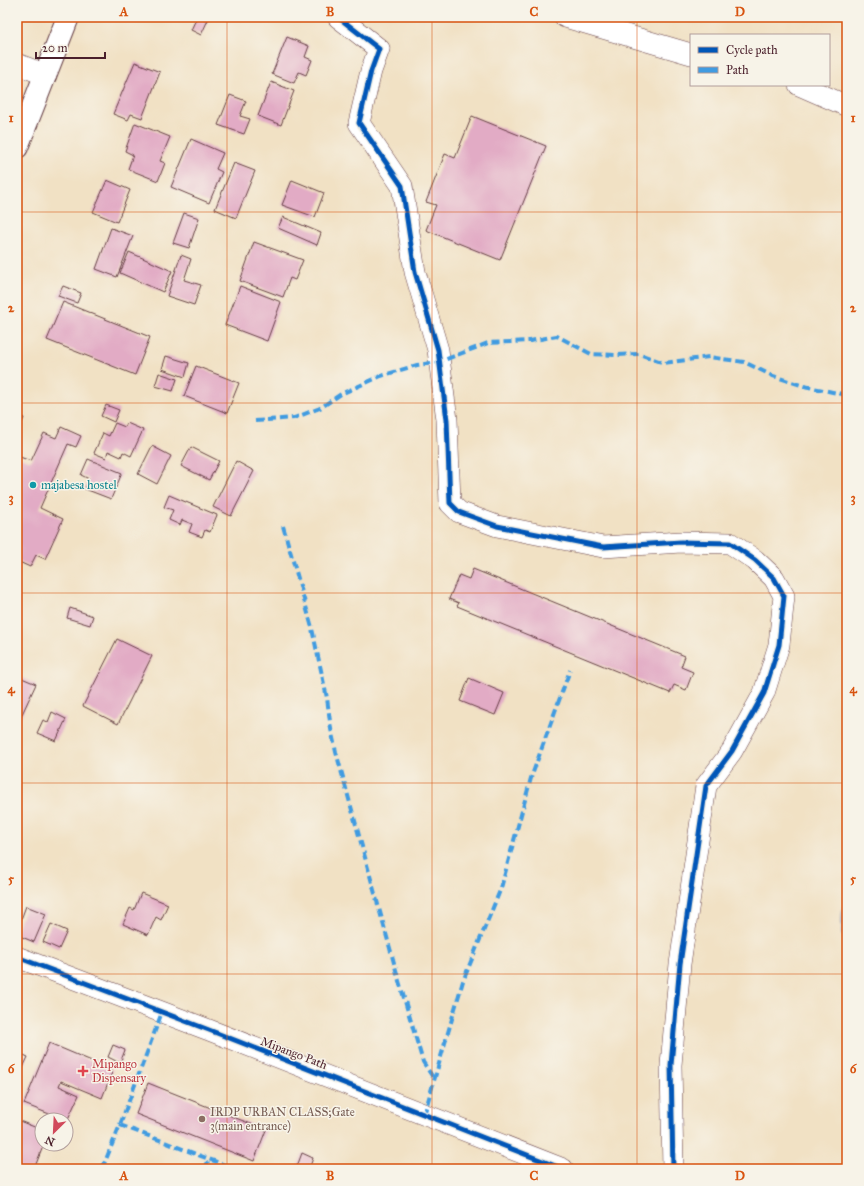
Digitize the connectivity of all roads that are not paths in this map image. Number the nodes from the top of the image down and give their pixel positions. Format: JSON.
{"nodes":[{"id":1,"x":68,"y":17,"type":"edge"},
{"id":2,"x":338,"y":17,"type":"edge"},
{"id":3,"x":565,"y":17,"type":"edge"},
{"id":4,"x":690,"y":54,"type":"edge"},
{"id":5,"x":17,"y":64,"type":"edge"},
{"id":6,"x":46,"y":75,"type":"junction"},
{"id":7,"x":801,"y":86,"type":"edge"},
{"id":8,"x":847,"y":106,"type":"edge"},
{"id":9,"x":17,"y":147,"type":"edge"},
{"id":10,"x":17,"y":957,"type":"edge"},
{"id":11,"x":563,"y":1169,"type":"edge"},
{"id":12,"x":673,"y":1169,"type":"edge"}],
"edges":[{"from":1,"to":6,"type":"highway"},
{"from":2,"to":12,"type":"street"},
{"from":3,"to":4,"type":"street"},
{"from":5,"to":6,"type":"street"},
{"from":6,"to":9,"type":"highway"},
{"from":7,"to":8,"type":"street"},
{"from":10,"to":11,"type":"street","name":"Mipango Path"}]}
